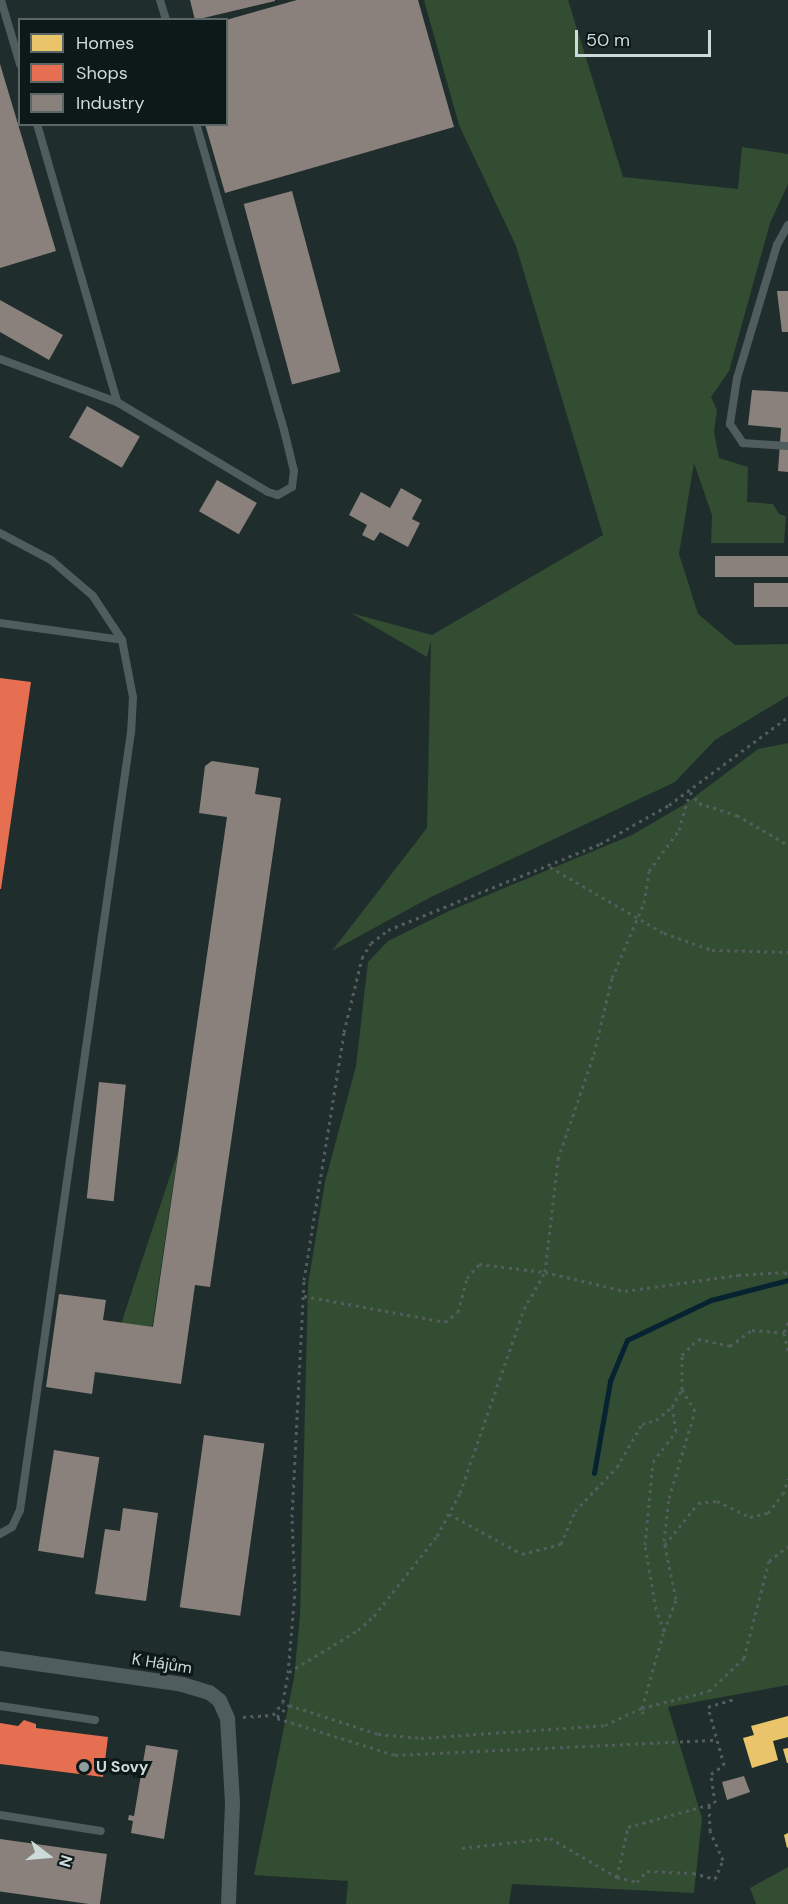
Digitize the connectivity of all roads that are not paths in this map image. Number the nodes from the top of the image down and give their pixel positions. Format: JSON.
{"nodes":[{"id":1,"x":1,"y":0,"type":"edge"},
{"id":2,"x":160,"y":0,"type":"edge"},
{"id":3,"x":165,"y":18,"type":"edge"},
{"id":4,"x":18,"y":57,"type":"edge"},
{"id":5,"x":38,"y":126,"type":"edge"},
{"id":6,"x":197,"y":126,"type":"edge"},
{"id":7,"x":788,"y":225,"type":"edge"},
{"id":8,"x":0,"y":359,"type":"edge"},
{"id":9,"x":117,"y":402,"type":"junction"},
{"id":10,"x":788,"y":446,"type":"edge"},
{"id":11,"x":0,"y":533,"type":"edge"},
{"id":12,"x":0,"y":623,"type":"edge"},
{"id":13,"x":122,"y":640,"type":"junction"},
{"id":14,"x":0,"y":1534,"type":"edge"},
{"id":15,"x":0,"y":1658,"type":"edge"},
{"id":16,"x":0,"y":1706,"type":"edge"},
{"id":17,"x":95,"y":1720,"type":"dead end"},
{"id":18,"x":0,"y":1815,"type":"edge"},
{"id":19,"x":101,"y":1831,"type":"dead end"},
{"id":20,"x":228,"y":1904,"type":"edge"}],
"edges":[{"from":1,"to":4,"type":"lane"},
{"from":2,"to":3,"type":"lane"},
{"from":5,"to":9,"type":"lane"},
{"from":6,"to":9,"type":"lane"},
{"from":7,"to":10,"type":"lane"},
{"from":8,"to":9,"type":"lane"},
{"from":11,"to":13,"type":"lane"},
{"from":12,"to":13,"type":"lane"},
{"from":13,"to":14,"type":"lane"},
{"from":15,"to":20,"type":"street","name":"K Hájům"},
{"from":16,"to":17,"type":"lane"},
{"from":18,"to":19,"type":"lane"}]}
